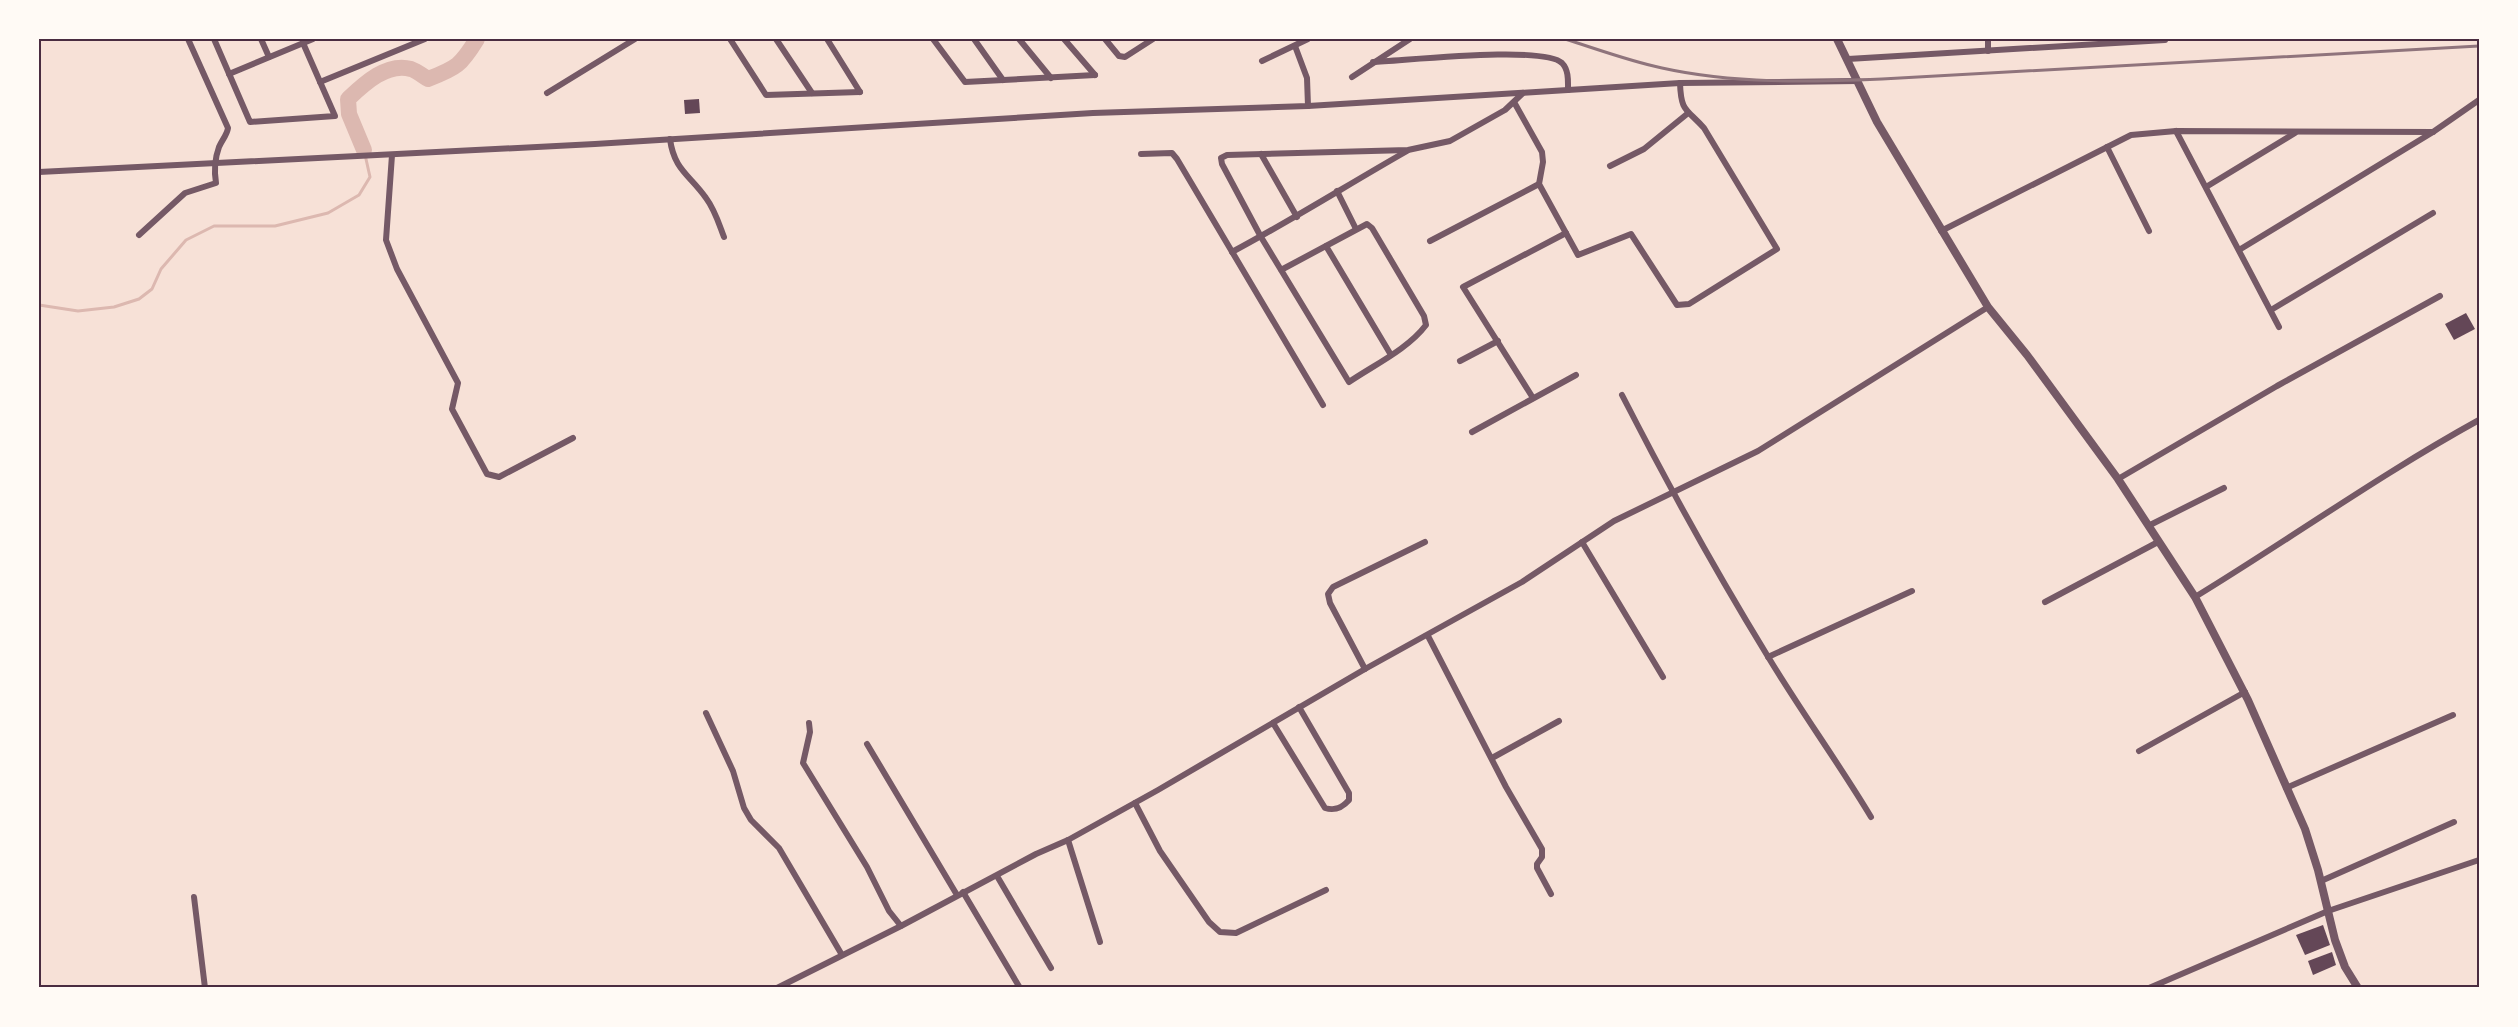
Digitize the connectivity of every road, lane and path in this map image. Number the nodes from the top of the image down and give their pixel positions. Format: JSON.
{"nodes":[{"id":1,"x":188,"y":39,"type":"edge"},
{"id":2,"x":214,"y":39,"type":"edge"},
{"id":3,"x":261,"y":39,"type":"edge"},
{"id":4,"x":313,"y":39,"type":"edge"},
{"id":5,"x":425,"y":39,"type":"edge"},
{"id":6,"x":635,"y":39,"type":"edge"},
{"id":7,"x":730,"y":39,"type":"edge"},
{"id":8,"x":776,"y":39,"type":"edge"},
{"id":9,"x":827,"y":39,"type":"edge"},
{"id":10,"x":933,"y":39,"type":"edge"},
{"id":11,"x":974,"y":39,"type":"edge"},
{"id":12,"x":1019,"y":39,"type":"edge"},
{"id":13,"x":1064,"y":39,"type":"edge"},
{"id":14,"x":1105,"y":39,"type":"edge"},
{"id":15,"x":1153,"y":39,"type":"edge"},
{"id":16,"x":1308,"y":39,"type":"edge"},
{"id":17,"x":1410,"y":39,"type":"edge"},
{"id":18,"x":1837,"y":39,"type":"edge"},
{"id":19,"x":1988,"y":39,"type":"edge"},
{"id":20,"x":2165,"y":40,"type":"edge"},
{"id":21,"x":303,"y":43,"type":"junction"},
{"id":22,"x":1295,"y":45,"type":"junction"},
{"id":23,"x":1988,"y":51,"type":"junction"},
{"id":24,"x":269,"y":57,"type":"junction"},
{"id":25,"x":1848,"y":59,"type":"junction"},
{"id":26,"x":1262,"y":61,"type":"dead end"},
{"id":27,"x":1373,"y":62,"type":"junction"},
{"id":28,"x":229,"y":74,"type":"junction"},
{"id":29,"x":1352,"y":77,"type":"dead end"},
{"id":30,"x":1052,"y":78,"type":"junction"},
{"id":31,"x":1003,"y":80,"type":"junction"},
{"id":32,"x":1858,"y":81,"type":"junction"},
{"id":33,"x":320,"y":82,"type":"junction"},
{"id":34,"x":1680,"y":83,"type":"junction"},
{"id":35,"x":1568,"y":90,"type":"junction"},
{"id":36,"x":547,"y":93,"type":"dead end"},
{"id":37,"x":812,"y":93,"type":"junction"},
{"id":38,"x":1522,"y":93,"type":"junction"},
{"id":39,"x":2479,"y":100,"type":"edge"},
{"id":40,"x":1514,"y":102,"type":"junction"},
{"id":41,"x":1308,"y":106,"type":"junction"},
{"id":42,"x":1688,"y":114,"type":"junction"},
{"id":43,"x":2176,"y":131,"type":"junction"},
{"id":44,"x":2297,"y":132,"type":"junction"},
{"id":45,"x":2433,"y":132,"type":"junction"},
{"id":46,"x":670,"y":139,"type":"junction"},
{"id":47,"x":2107,"y":147,"type":"junction"},
{"id":48,"x":1408,"y":150,"type":"junction"},
{"id":49,"x":1141,"y":154,"type":"dead end"},
{"id":50,"x":1261,"y":154,"type":"junction"},
{"id":51,"x":391,"y":155,"type":"junction"},
{"id":52,"x":215,"y":164,"type":"junction"},
{"id":53,"x":1610,"y":166,"type":"dead end"},
{"id":54,"x":39,"y":172,"type":"edge"},
{"id":55,"x":1539,"y":184,"type":"junction"},
{"id":56,"x":2206,"y":187,"type":"junction"},
{"id":57,"x":1337,"y":191,"type":"junction"},
{"id":58,"x":2433,"y":213,"type":"dead end"},
{"id":59,"x":1297,"y":217,"type":"junction"},
{"id":60,"x":1356,"y":229,"type":"junction"},
{"id":61,"x":1941,"y":231,"type":"junction"},
{"id":62,"x":2149,"y":231,"type":"dead end"},
{"id":63,"x":1566,"y":233,"type":"junction"},
{"id":64,"x":139,"y":235,"type":"dead end"},
{"id":65,"x":724,"y":237,"type":"dead end"},
{"id":66,"x":1261,"y":237,"type":"junction"},
{"id":67,"x":1430,"y":241,"type":"dead end"},
{"id":68,"x":1326,"y":246,"type":"junction"},
{"id":69,"x":2239,"y":250,"type":"junction"},
{"id":70,"x":1232,"y":252,"type":"junction"},
{"id":71,"x":1281,"y":270,"type":"junction"},
{"id":72,"x":2440,"y":296,"type":"dead end"},
{"id":73,"x":1988,"y":307,"type":"junction"},
{"id":74,"x":2271,"y":310,"type":"junction"},
{"id":75,"x":2279,"y":327,"type":"dead end"},
{"id":76,"x":1498,"y":341,"type":"junction"},
{"id":77,"x":1391,"y":355,"type":"junction"},
{"id":78,"x":1460,"y":361,"type":"dead end"},
{"id":79,"x":1575,"y":375,"type":"dead end"},
{"id":80,"x":1622,"y":395,"type":"dead end"},
{"id":81,"x":1533,"y":398,"type":"junction"},
{"id":82,"x":1323,"y":405,"type":"dead end"},
{"id":83,"x":2479,"y":420,"type":"edge"},
{"id":84,"x":1472,"y":432,"type":"dead end"},
{"id":85,"x":573,"y":438,"type":"dead end"},
{"id":86,"x":2118,"y":479,"type":"junction"},
{"id":87,"x":2224,"y":488,"type":"dead end"},
{"id":88,"x":1672,"y":493,"type":"junction"},
{"id":89,"x":2148,"y":526,"type":"junction"},
{"id":90,"x":1582,"y":542,"type":"junction"},
{"id":91,"x":2158,"y":542,"type":"junction"},
{"id":92,"x":1425,"y":543,"type":"dead end"},
{"id":93,"x":1912,"y":591,"type":"dead end"},
{"id":94,"x":2195,"y":597,"type":"junction"},
{"id":95,"x":2045,"y":602,"type":"dead end"},
{"id":96,"x":1428,"y":636,"type":"junction"},
{"id":97,"x":1768,"y":657,"type":"junction"},
{"id":98,"x":1365,"y":669,"type":"junction"},
{"id":99,"x":1664,"y":677,"type":"dead end"},
{"id":100,"x":2244,"y":692,"type":"junction"},
{"id":101,"x":1299,"y":707,"type":"junction"},
{"id":102,"x":706,"y":713,"type":"dead end"},
{"id":103,"x":2453,"y":715,"type":"dead end"},
{"id":104,"x":1559,"y":721,"type":"dead end"},
{"id":105,"x":809,"y":723,"type":"dead end"},
{"id":106,"x":1273,"y":723,"type":"junction"},
{"id":107,"x":867,"y":744,"type":"dead end"},
{"id":108,"x":2139,"y":751,"type":"dead end"},
{"id":109,"x":1492,"y":758,"type":"junction"},
{"id":110,"x":2286,"y":788,"type":"junction"},
{"id":111,"x":1135,"y":803,"type":"junction"},
{"id":112,"x":1871,"y":817,"type":"dead end"},
{"id":113,"x":2454,"y":822,"type":"dead end"},
{"id":114,"x":1068,"y":840,"type":"junction"},
{"id":115,"x":2479,"y":860,"type":"edge"},
{"id":116,"x":997,"y":876,"type":"junction"},
{"id":117,"x":2321,"y":881,"type":"junction"},
{"id":118,"x":1326,"y":890,"type":"dead end"},
{"id":119,"x":960,"y":894,"type":"junction"},
{"id":120,"x":1551,"y":894,"type":"dead end"},
{"id":121,"x":194,"y":897,"type":"dead end"},
{"id":122,"x":2328,"y":911,"type":"junction"},
{"id":123,"x":901,"y":926,"type":"junction"},
{"id":124,"x":1100,"y":942,"type":"dead end"},
{"id":125,"x":842,"y":956,"type":"junction"},
{"id":126,"x":1051,"y":969,"type":"dead end"},
{"id":127,"x":205,"y":988,"type":"edge"},
{"id":128,"x":777,"y":988,"type":"edge"},
{"id":129,"x":1020,"y":988,"type":"edge"},
{"id":130,"x":2149,"y":988,"type":"edge"},
{"id":131,"x":2358,"y":988,"type":"edge"}],
"edges":[{"from":1,"to":52,"type":"street"},
{"from":2,"to":28,"type":"street"},
{"from":3,"to":24,"type":"street"},
{"from":4,"to":21,"type":"street"},
{"from":5,"to":33,"type":"street"},
{"from":6,"to":36,"type":"street"},
{"from":7,"to":37,"type":"street"},
{"from":8,"to":37,"type":"street"},
{"from":9,"to":37,"type":"street"},
{"from":10,"to":31,"type":"street"},
{"from":11,"to":31,"type":"street"},
{"from":12,"to":30,"type":"street"},
{"from":13,"to":30,"type":"street"},
{"from":14,"to":15,"type":"street"},
{"from":16,"to":22,"type":"street"},
{"from":17,"to":27,"type":"street"},
{"from":18,"to":25,"type":"street"},
{"from":19,"to":23,"type":"street"},
{"from":20,"to":23,"type":"street"},
{"from":21,"to":24,"type":"street"},
{"from":21,"to":33,"type":"street"},
{"from":22,"to":26,"type":"street"},
{"from":22,"to":41,"type":"street"},
{"from":23,"to":25,"type":"street"},
{"from":24,"to":28,"type":"street"},
{"from":25,"to":32,"type":"street"},
{"from":27,"to":29,"type":"street"},
{"from":27,"to":35,"type":"street"},
{"from":28,"to":33,"type":"street"},
{"from":30,"to":31,"type":"street"},
{"from":32,"to":34,"type":"street"},
{"from":32,"to":61,"type":"street"},
{"from":34,"to":35,"type":"street"},
{"from":34,"to":42,"type":"street"},
{"from":35,"to":38,"type":"street"},
{"from":38,"to":40,"type":"street"},
{"from":38,"to":41,"type":"street"},
{"from":39,"to":45,"type":"street"},
{"from":40,"to":48,"type":"street"},
{"from":40,"to":55,"type":"street"},
{"from":41,"to":46,"type":"street"},
{"from":42,"to":53,"type":"street"},
{"from":42,"to":63,"type":"street"},
{"from":43,"to":44,"type":"street"},
{"from":43,"to":47,"type":"street"},
{"from":43,"to":56,"type":"street"},
{"from":44,"to":45,"type":"street"},
{"from":44,"to":56,"type":"street"},
{"from":45,"to":69,"type":"street"},
{"from":46,"to":51,"type":"street"},
{"from":46,"to":65,"type":"street"},
{"from":47,"to":61,"type":"street"},
{"from":47,"to":62,"type":"street"},
{"from":48,"to":50,"type":"street"},
{"from":48,"to":57,"type":"street"},
{"from":49,"to":70,"type":"street"},
{"from":50,"to":59,"type":"street"},
{"from":50,"to":66,"type":"street"},
{"from":51,"to":52,"type":"street"},
{"from":51,"to":85,"type":"street"},
{"from":52,"to":54,"type":"street"},
{"from":52,"to":64,"type":"street"},
{"from":55,"to":63,"type":"street"},
{"from":55,"to":67,"type":"street"},
{"from":56,"to":69,"type":"street"},
{"from":57,"to":59,"type":"street"},
{"from":57,"to":60,"type":"street"},
{"from":58,"to":74,"type":"street"},
{"from":59,"to":66,"type":"street"},
{"from":60,"to":68,"type":"street"},
{"from":60,"to":77,"type":"street"},
{"from":61,"to":73,"type":"street"},
{"from":63,"to":76,"type":"street"},
{"from":66,"to":70,"type":"street"},
{"from":66,"to":71,"type":"street"},
{"from":68,"to":71,"type":"street"},
{"from":68,"to":77,"type":"street"},
{"from":69,"to":74,"type":"street"},
{"from":70,"to":82,"type":"street"},
{"from":71,"to":77,"type":"street"},
{"from":72,"to":86,"type":"street"},
{"from":73,"to":86,"type":"street"},
{"from":73,"to":88,"type":"street"},
{"from":74,"to":75,"type":"street"},
{"from":76,"to":78,"type":"street"},
{"from":76,"to":81,"type":"street"},
{"from":79,"to":81,"type":"street"},
{"from":80,"to":88,"type":"street"},
{"from":81,"to":84,"type":"street"},
{"from":83,"to":94,"type":"street"},
{"from":86,"to":89,"type":"street"},
{"from":87,"to":89,"type":"street"},
{"from":88,"to":90,"type":"street"},
{"from":88,"to":97,"type":"street"},
{"from":89,"to":91,"type":"street"},
{"from":90,"to":96,"type":"street"},
{"from":90,"to":99,"type":"street"},
{"from":91,"to":94,"type":"street"},
{"from":91,"to":95,"type":"street"},
{"from":92,"to":98,"type":"street"},
{"from":93,"to":97,"type":"street"},
{"from":94,"to":100,"type":"street"},
{"from":96,"to":98,"type":"street"},
{"from":96,"to":109,"type":"street"},
{"from":97,"to":112,"type":"street"},
{"from":98,"to":101,"type":"street"},
{"from":100,"to":108,"type":"street"},
{"from":100,"to":110,"type":"street"},
{"from":101,"to":106,"type":"street"},
{"from":101,"to":106,"type":"street"},
{"from":102,"to":125,"type":"street"},
{"from":103,"to":110,"type":"street"},
{"from":104,"to":109,"type":"street"},
{"from":105,"to":123,"type":"street"},
{"from":106,"to":111,"type":"street"},
{"from":107,"to":119,"type":"street"},
{"from":109,"to":120,"type":"street"},
{"from":110,"to":117,"type":"street"},
{"from":111,"to":114,"type":"street"},
{"from":111,"to":118,"type":"street"},
{"from":113,"to":117,"type":"street"},
{"from":114,"to":116,"type":"street"},
{"from":114,"to":124,"type":"street"},
{"from":115,"to":122,"type":"street"},
{"from":116,"to":119,"type":"street"},
{"from":116,"to":126,"type":"street"},
{"from":117,"to":122,"type":"street"},
{"from":119,"to":123,"type":"street"},
{"from":119,"to":129,"type":"street"},
{"from":121,"to":127,"type":"street"},
{"from":122,"to":130,"type":"street"},
{"from":122,"to":131,"type":"street"},
{"from":123,"to":125,"type":"street"},
{"from":125,"to":128,"type":"street"}]}
